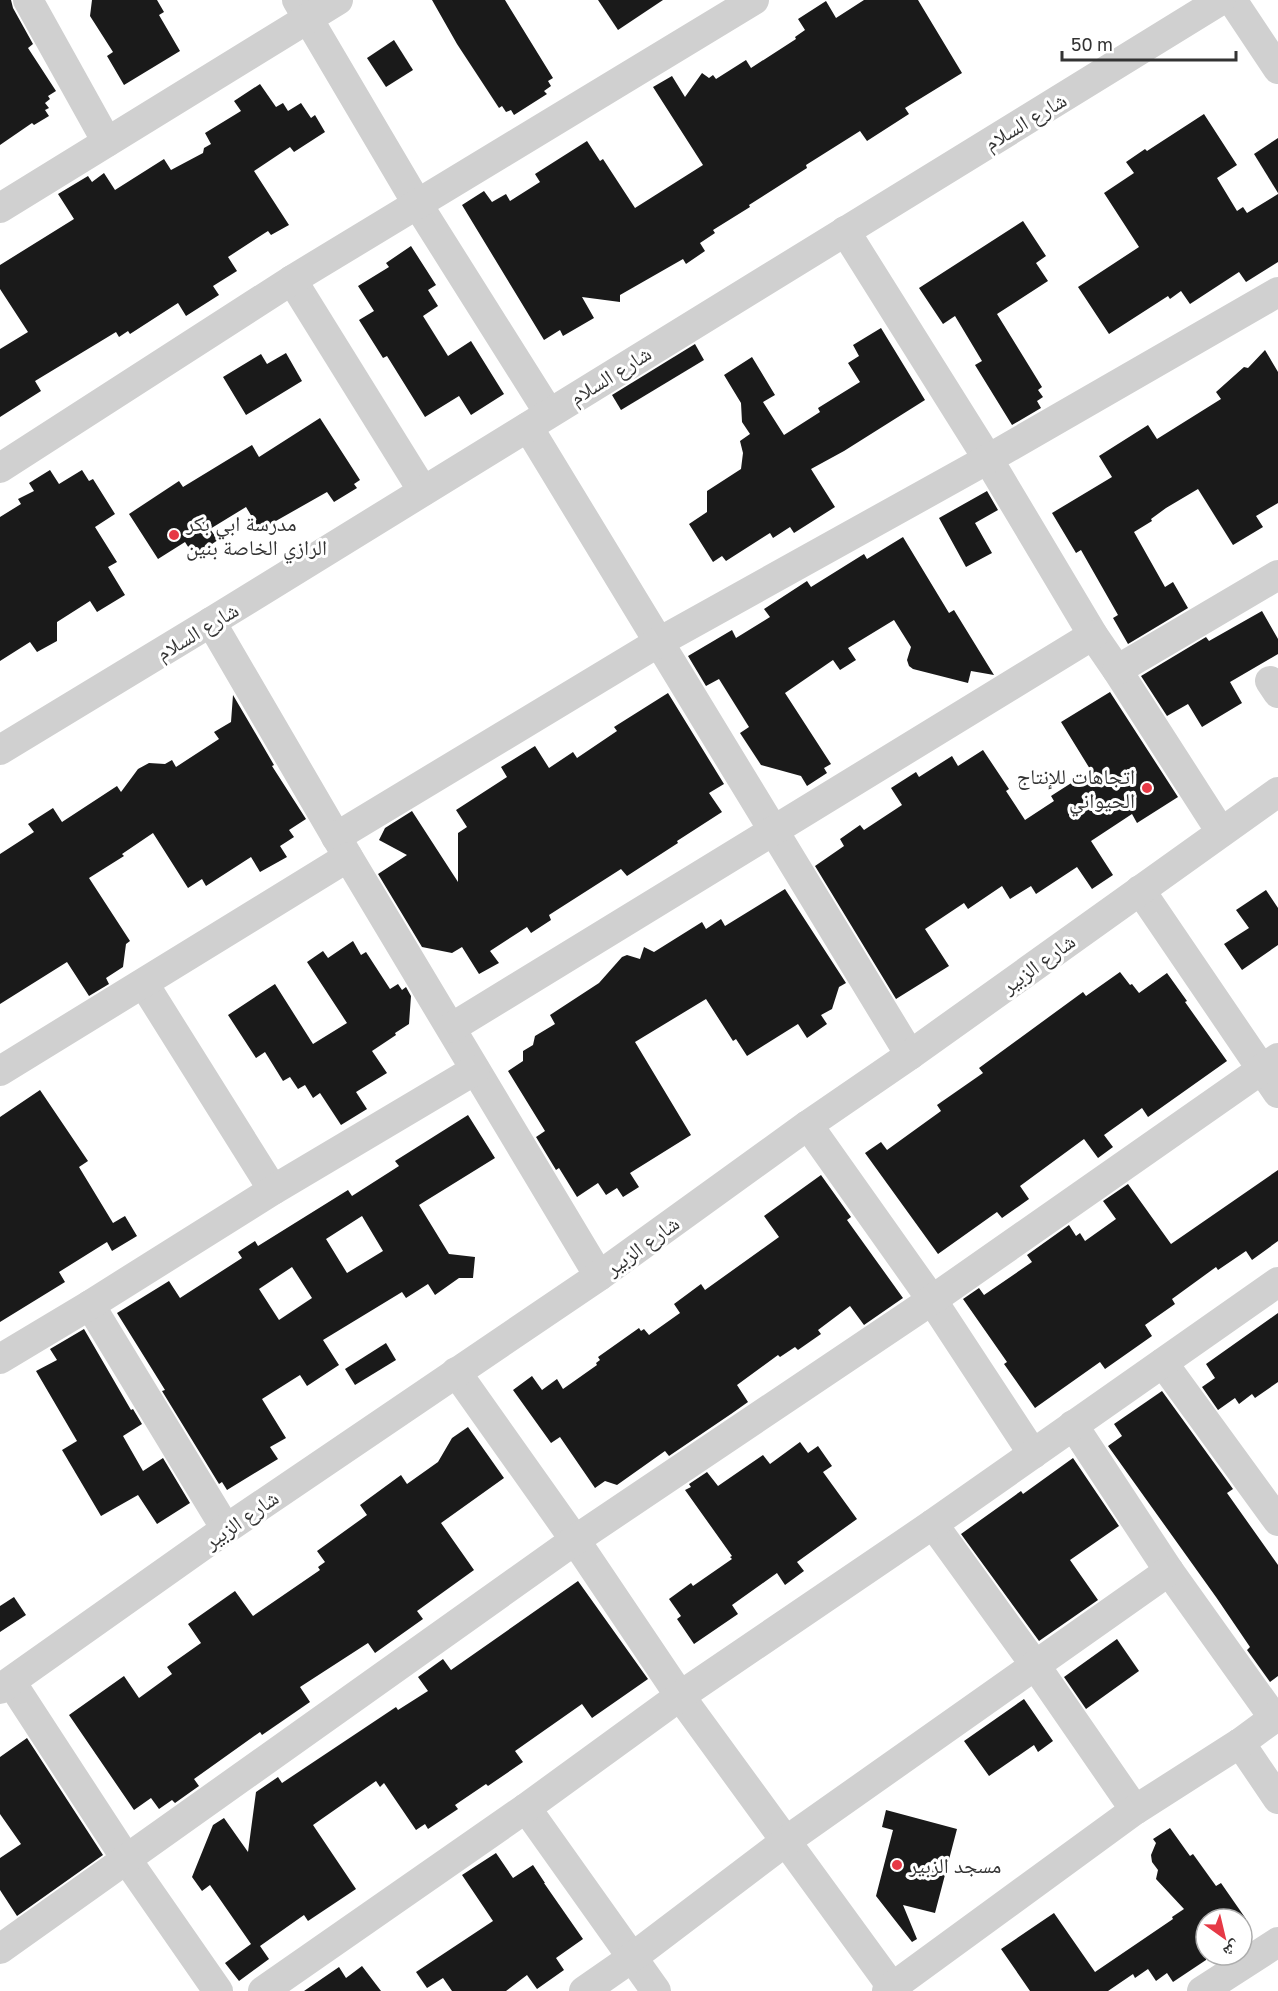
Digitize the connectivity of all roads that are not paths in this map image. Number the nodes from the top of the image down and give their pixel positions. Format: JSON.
{"nodes":[{"id":1,"x":28,"y":0,"type":"edge"},
{"id":2,"x":338,"y":0,"type":"edge"},
{"id":3,"x":754,"y":0,"type":"edge"},
{"id":4,"x":1221,"y":0,"type":"edge"},
{"id":5,"x":1232,"y":0,"type":"edge"},
{"id":6,"x":303,"y":9,"type":"edge"},
{"id":7,"x":1278,"y":69,"type":"edge"},
{"id":8,"x":107,"y":142,"type":"junction"},
{"id":9,"x":418,"y":205,"type":"junction"},
{"id":10,"x":0,"y":208,"type":"edge"},
{"id":11,"x":845,"y":231,"type":"junction"},
{"id":12,"x":292,"y":280,"type":"junction"},
{"id":13,"x":1278,"y":292,"type":"edge"},
{"id":14,"x":538,"y":420,"type":"junction"},
{"id":15,"x":988,"y":459,"type":"junction"},
{"id":16,"x":0,"y":468,"type":"edge"},
{"id":17,"x":423,"y":491,"type":"junction"},
{"id":18,"x":1278,"y":575,"type":"edge"},
{"id":19,"x":211,"y":622,"type":"junction"},
{"id":20,"x":1093,"y":635,"type":"junction"},
{"id":21,"x":659,"y":642,"type":"junction"},
{"id":22,"x":1117,"y":670,"type":"junction"},
{"id":23,"x":0,"y":750,"type":"edge"},
{"id":24,"x":1278,"y":792,"type":"edge"},
{"id":25,"x":772,"y":831,"type":"junction"},
{"id":26,"x":1221,"y":832,"type":"junction"},
{"id":27,"x":342,"y":847,"type":"junction"},
{"id":28,"x":1140,"y":890,"type":"junction"},
{"id":29,"x":144,"y":984,"type":"junction"},
{"id":30,"x":451,"y":1029,"type":"junction"},
{"id":31,"x":910,"y":1055,"type":"junction"},
{"id":32,"x":475,"y":1070,"type":"junction"},
{"id":33,"x":0,"y":1071,"type":"edge"},
{"id":34,"x":1273,"y":1074,"type":"edge"},
{"id":35,"x":808,"y":1125,"type":"junction"},
{"id":36,"x":273,"y":1190,"type":"junction"},
{"id":37,"x":599,"y":1276,"type":"junction"},
{"id":38,"x":1278,"y":1282,"type":"edge"},
{"id":39,"x":932,"y":1300,"type":"junction"},
{"id":40,"x":90,"y":1305,"type":"junction"},
{"id":41,"x":0,"y":1359,"type":"edge"},
{"id":42,"x":1163,"y":1363,"type":"junction"},
{"id":43,"x":456,"y":1372,"type":"junction"},
{"id":44,"x":1073,"y":1425,"type":"junction"},
{"id":45,"x":1033,"y":1454,"type":"junction"},
{"id":46,"x":1278,"y":1521,"type":"edge"},
{"id":47,"x":933,"y":1524,"type":"junction"},
{"id":48,"x":226,"y":1529,"type":"junction"},
{"id":49,"x":575,"y":1540,"type":"junction"},
{"id":50,"x":1169,"y":1571,"type":"junction"},
{"id":51,"x":1035,"y":1665,"type":"junction"},
{"id":52,"x":5,"y":1686,"type":"edge"},
{"id":53,"x":680,"y":1696,"type":"junction"},
{"id":54,"x":1276,"y":1716,"type":"edge"},
{"id":55,"x":1240,"y":1743,"type":"junction"},
{"id":56,"x":1278,"y":1799,"type":"edge"},
{"id":57,"x":526,"y":1808,"type":"junction"},
{"id":58,"x":1135,"y":1810,"type":"junction"},
{"id":59,"x":786,"y":1841,"type":"junction"},
{"id":60,"x":127,"y":1860,"type":"junction"},
{"id":61,"x":1278,"y":1942,"type":"edge"},
{"id":62,"x":0,"y":1949,"type":"edge"},
{"id":63,"x":633,"y":1957,"type":"junction"},
{"id":64,"x":1221,"y":1986,"type":"edge"},
{"id":65,"x":891,"y":1990,"type":"edge"},
{"id":66,"x":218,"y":1991,"type":"edge"},
{"id":67,"x":262,"y":1991,"type":"edge"},
{"id":68,"x":584,"y":1991,"type":"edge"},
{"id":69,"x":656,"y":1991,"type":"edge"}],
"edges":[{"from":1,"to":8,"type":"street"},
{"from":2,"to":6,"type":"street"},
{"from":3,"to":9,"type":"street"},
{"from":4,"to":11,"type":"street","name":"شارع السلام"},
{"from":5,"to":7,"type":"street"},
{"from":6,"to":8,"type":"street"},
{"from":6,"to":9,"type":"street"},
{"from":8,"to":10,"type":"street"},
{"from":9,"to":12,"type":"street"},
{"from":9,"to":14,"type":"street"},
{"from":11,"to":14,"type":"street","name":"شارع السلام"},
{"from":11,"to":15,"type":"street"},
{"from":12,"to":16,"type":"street"},
{"from":12,"to":17,"type":"street"},
{"from":13,"to":15,"type":"street"},
{"from":14,"to":17,"type":"street","name":"شارع السلام"},
{"from":14,"to":21,"type":"street"},
{"from":15,"to":20,"type":"street"},
{"from":15,"to":21,"type":"street"},
{"from":17,"to":19,"type":"street","name":"شارع السلام"},
{"from":18,"to":22,"type":"street"},
{"from":19,"to":23,"type":"street","name":"شارع السلام"},
{"from":19,"to":27,"type":"street"},
{"from":20,"to":22,"type":"street"},
{"from":20,"to":25,"type":"street"},
{"from":21,"to":25,"type":"street"},
{"from":21,"to":27,"type":"street"},
{"from":22,"to":26,"type":"street"},
{"from":24,"to":26,"type":"street","name":"شارع الزبير"},
{"from":25,"to":30,"type":"street"},
{"from":25,"to":31,"type":"street"},
{"from":26,"to":28,"type":"street","name":"شارع الزبير"},
{"from":27,"to":29,"type":"street"},
{"from":27,"to":30,"type":"street"},
{"from":28,"to":31,"type":"street","name":"شارع الزبير"},
{"from":28,"to":34,"type":"street"},
{"from":29,"to":33,"type":"street"},
{"from":29,"to":36,"type":"street"},
{"from":30,"to":32,"type":"street"},
{"from":31,"to":35,"type":"street","name":"شارع الزبير"},
{"from":32,"to":36,"type":"street"},
{"from":32,"to":37,"type":"street"},
{"from":34,"to":39,"type":"street"},
{"from":35,"to":37,"type":"street","name":"شارع الزبير"},
{"from":35,"to":39,"type":"street"},
{"from":36,"to":40,"type":"street"},
{"from":37,"to":43,"type":"street","name":"شارع الزبير"},
{"from":38,"to":42,"type":"street"},
{"from":39,"to":45,"type":"street"},
{"from":39,"to":49,"type":"street"},
{"from":40,"to":41,"type":"street"},
{"from":40,"to":48,"type":"street"},
{"from":42,"to":44,"type":"street"},
{"from":42,"to":46,"type":"street"},
{"from":43,"to":48,"type":"street","name":"شارع الزبير"},
{"from":43,"to":49,"type":"street"},
{"from":44,"to":45,"type":"street"},
{"from":44,"to":50,"type":"street"},
{"from":45,"to":47,"type":"street"},
{"from":47,"to":51,"type":"street"},
{"from":47,"to":53,"type":"street"},
{"from":48,"to":52,"type":"street","name":"شارع الزبير"},
{"from":49,"to":53,"type":"street"},
{"from":49,"to":60,"type":"street"},
{"from":50,"to":51,"type":"street"},
{"from":50,"to":54,"type":"street"},
{"from":51,"to":58,"type":"street"},
{"from":51,"to":59,"type":"street"},
{"from":52,"to":60,"type":"street"},
{"from":53,"to":57,"type":"street"},
{"from":53,"to":59,"type":"street"},
{"from":54,"to":55,"type":"street"},
{"from":55,"to":56,"type":"street"},
{"from":55,"to":58,"type":"street"},
{"from":57,"to":63,"type":"street"},
{"from":57,"to":67,"type":"street"},
{"from":58,"to":65,"type":"street"},
{"from":59,"to":63,"type":"street"},
{"from":59,"to":65,"type":"street"},
{"from":60,"to":62,"type":"street"},
{"from":60,"to":66,"type":"street"},
{"from":61,"to":64,"type":"street"},
{"from":63,"to":68,"type":"street"},
{"from":63,"to":69,"type":"street"}]}
